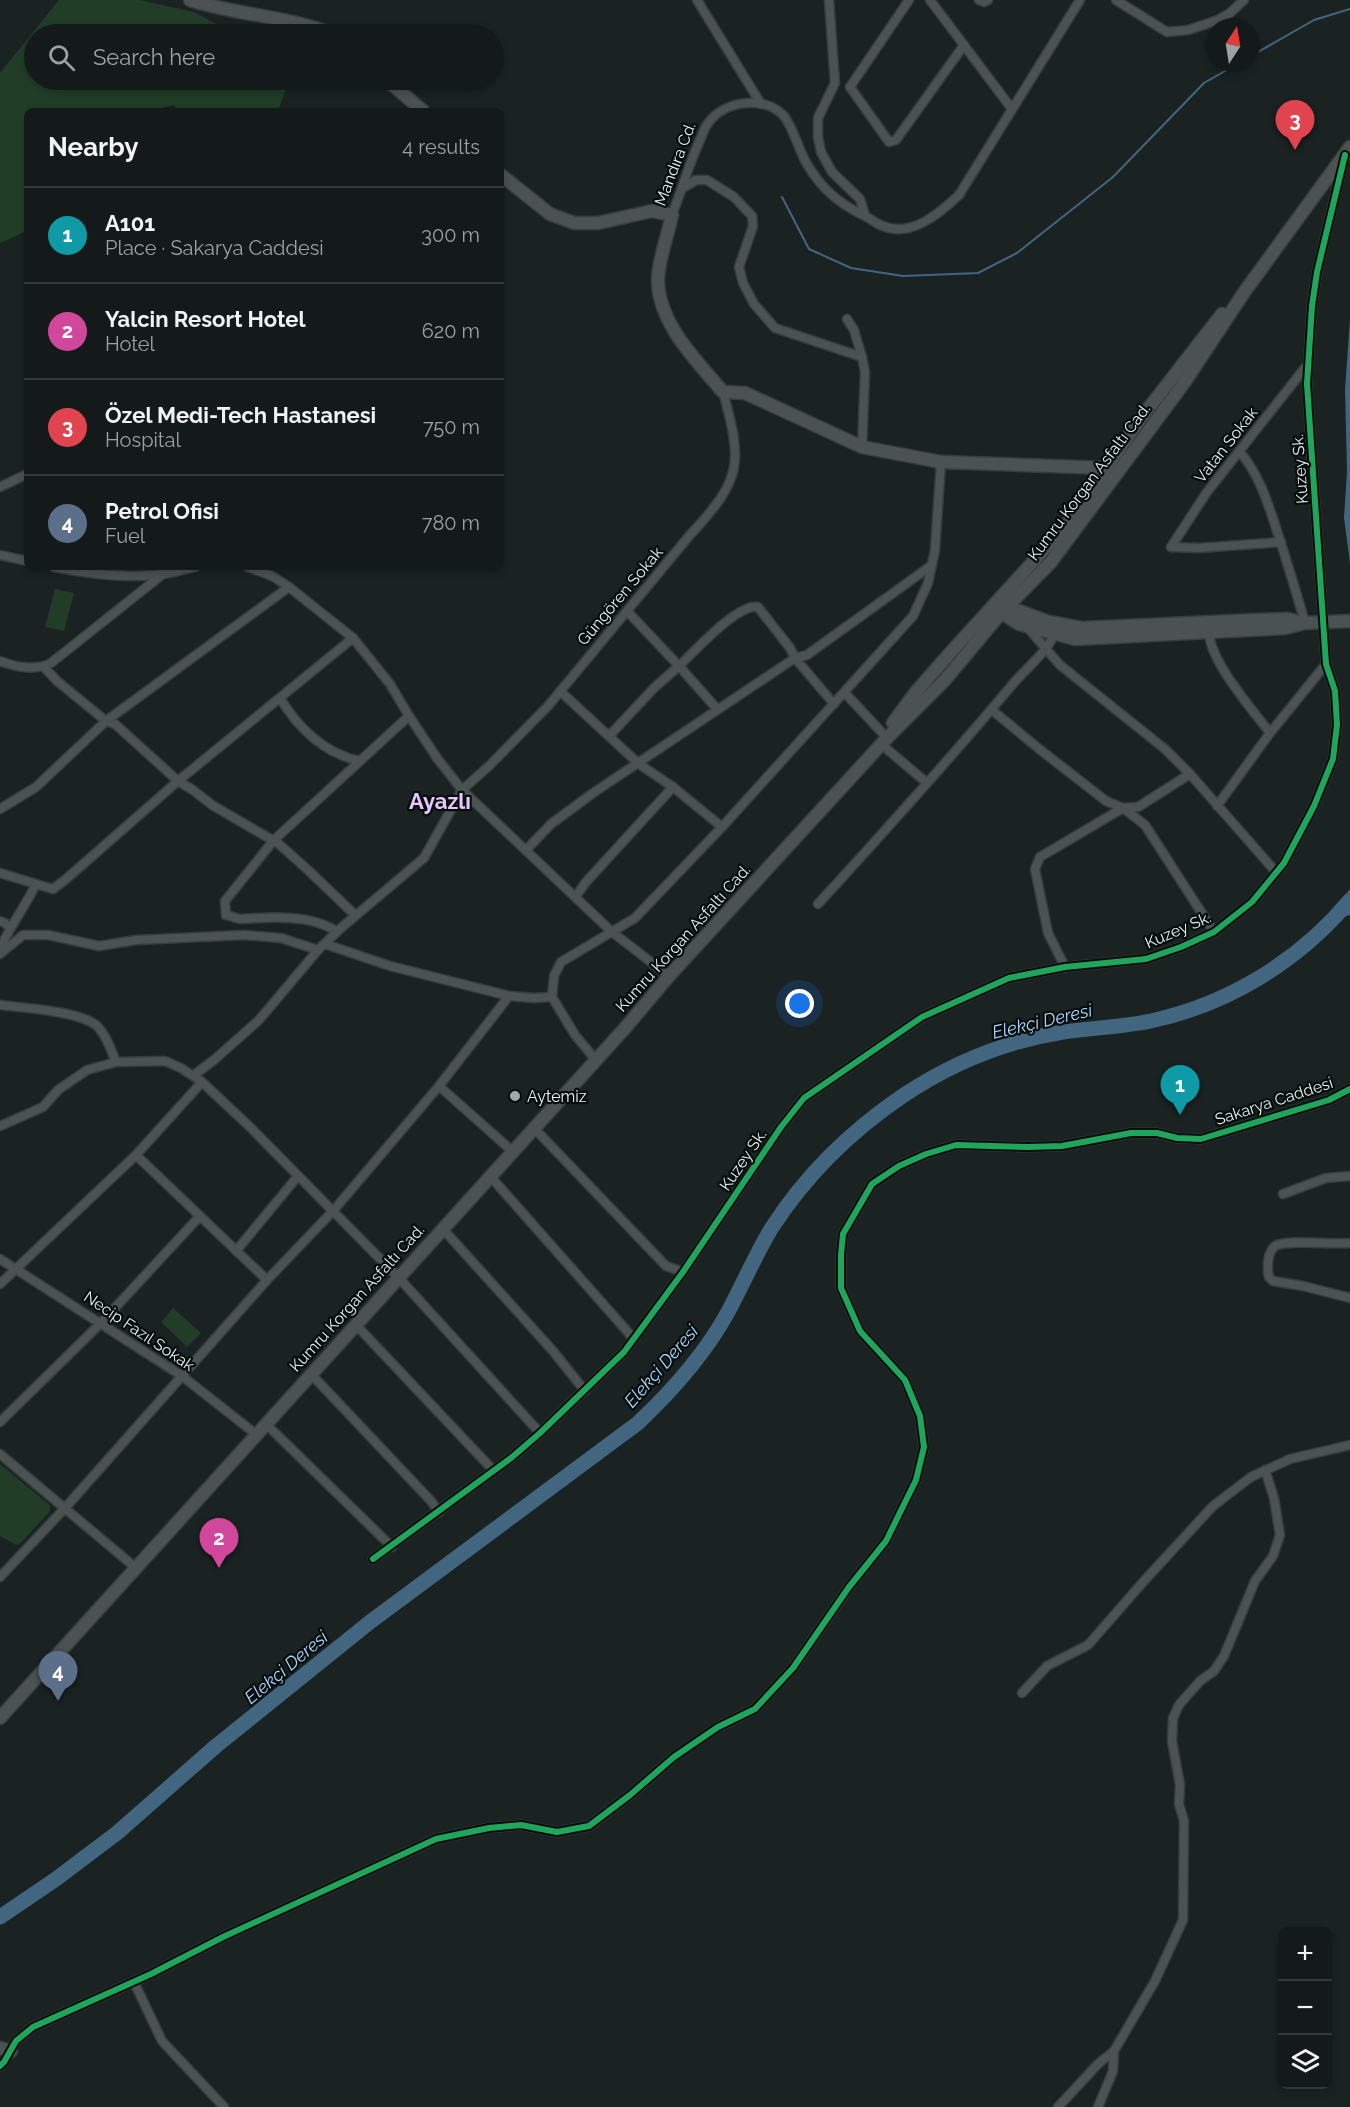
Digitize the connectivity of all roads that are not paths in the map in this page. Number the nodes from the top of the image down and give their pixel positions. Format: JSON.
{"nodes":[{"id":1,"x":190,"y":0,"type":"edge"},
{"id":2,"x":696,"y":0,"type":"edge"},
{"id":3,"x":829,"y":0,"type":"edge"},
{"id":4,"x":909,"y":0,"type":"edge"},
{"id":5,"x":930,"y":0,"type":"edge"},
{"id":6,"x":979,"y":0,"type":"edge"},
{"id":7,"x":988,"y":0,"type":"edge"},
{"id":8,"x":1080,"y":0,"type":"edge"},
{"id":9,"x":1116,"y":0,"type":"edge"},
{"id":10,"x":1244,"y":0,"type":"edge"},
{"id":11,"x":304,"y":24,"type":"edge"},
{"id":12,"x":964,"y":45,"type":"junction"},
{"id":13,"x":832,"y":87,"type":"junction"},
{"id":14,"x":850,"y":87,"type":"junction"},
{"id":15,"x":399,"y":90,"type":"edge"},
{"id":16,"x":761,"y":104,"type":"junction"},
{"id":17,"x":420,"y":108,"type":"edge"},
{"id":18,"x":1012,"y":109,"type":"junction"},
{"id":19,"x":1347,"y":151,"type":"edge"},
{"id":20,"x":504,"y":177,"type":"edge"},
{"id":21,"x":684,"y":185,"type":"junction"},
{"id":22,"x":672,"y":215,"type":"junction"},
{"id":23,"x":865,"y":215,"type":"junction"},
{"id":24,"x":1245,"y":291,"type":"junction"},
{"id":25,"x":847,"y":319,"type":"dead end"},
{"id":26,"x":862,"y":357,"type":"junction"},
{"id":27,"x":1308,"y":364,"type":"junction"},
{"id":28,"x":723,"y":392,"type":"junction"},
{"id":29,"x":862,"y":447,"type":"junction"},
{"id":30,"x":1240,"y":452,"type":"junction"},
{"id":31,"x":941,"y":462,"type":"junction"},
{"id":32,"x":1106,"y":468,"type":"junction"},
{"id":33,"x":24,"y":475,"type":"edge"},
{"id":34,"x":0,"y":487,"type":"edge"},
{"id":35,"x":1281,"y":542,"type":"junction"},
{"id":36,"x":0,"y":555,"type":"edge"},
{"id":37,"x":24,"y":560,"type":"edge"},
{"id":38,"x":932,"y":565,"type":"junction"},
{"id":39,"x":68,"y":570,"type":"edge"},
{"id":40,"x":181,"y":570,"type":"edge"},
{"id":41,"x":256,"y":570,"type":"edge"},
{"id":42,"x":163,"y":574,"type":"junction"},
{"id":43,"x":289,"y":586,"type":"junction"},
{"id":44,"x":1000,"y":605,"type":"junction"},
{"id":45,"x":627,"y":611,"type":"junction"},
{"id":46,"x":1350,"y":621,"type":"edge"},
{"id":47,"x":1328,"y":622,"type":"junction"},
{"id":48,"x":1305,"y":623,"type":"junction"},
{"id":49,"x":1257,"y":625,"type":"junction"},
{"id":50,"x":1027,"y":627,"type":"junction"},
{"id":51,"x":1208,"y":627,"type":"junction"},
{"id":52,"x":1057,"y":630,"type":"junction"},
{"id":53,"x":352,"y":638,"type":"junction"},
{"id":54,"x":1046,"y":649,"type":"junction"},
{"id":55,"x":795,"y":658,"type":"junction"},
{"id":56,"x":0,"y":661,"type":"edge"},
{"id":57,"x":1326,"y":664,"type":"junction"},
{"id":58,"x":679,"y":666,"type":"junction"},
{"id":59,"x":44,"y":667,"type":"junction"},
{"id":60,"x":560,"y":691,"type":"junction"},
{"id":61,"x":845,"y":693,"type":"junction"},
{"id":62,"x":280,"y":698,"type":"junction"},
{"id":63,"x":834,"y":704,"type":"junction"},
{"id":64,"x":717,"y":709,"type":"junction"},
{"id":65,"x":992,"y":710,"type":"junction"},
{"id":66,"x":408,"y":716,"type":"junction"},
{"id":67,"x":106,"y":720,"type":"junction"},
{"id":68,"x":1270,"y":733,"type":"junction"},
{"id":69,"x":609,"y":736,"type":"junction"},
{"id":70,"x":884,"y":741,"type":"junction"},
{"id":71,"x":360,"y":761,"type":"junction"},
{"id":72,"x":639,"y":764,"type":"junction"},
{"id":73,"x":1190,"y":774,"type":"junction"},
{"id":74,"x":178,"y":781,"type":"junction"},
{"id":75,"x":927,"y":783,"type":"junction"},
{"id":76,"x":673,"y":787,"type":"junction"},
{"id":77,"x":462,"y":790,"type":"junction"},
{"id":78,"x":1217,"y":806,"type":"junction"},
{"id":79,"x":1123,"y":808,"type":"junction"},
{"id":80,"x":0,"y":809,"type":"edge"},
{"id":81,"x":722,"y":827,"type":"junction"},
{"id":82,"x":274,"y":840,"type":"junction"},
{"id":83,"x":526,"y":850,"type":"junction"},
{"id":84,"x":1275,"y":871,"type":"junction"},
{"id":85,"x":0,"y":873,"type":"edge"},
{"id":86,"x":36,"y":884,"type":"junction"},
{"id":87,"x":576,"y":896,"type":"junction"},
{"id":88,"x":818,"y":904,"type":"dead end"},
{"id":89,"x":355,"y":915,"type":"junction"},
{"id":90,"x":0,"y":921,"type":"edge"},
{"id":91,"x":10,"y":928,"type":"junction"},
{"id":92,"x":337,"y":932,"type":"junction"},
{"id":93,"x":612,"y":932,"type":"junction"},
{"id":94,"x":1214,"y":932,"type":"junction"},
{"id":95,"x":322,"y":947,"type":"junction"},
{"id":96,"x":0,"y":952,"type":"edge"},
{"id":97,"x":1065,"y":967,"type":"junction"},
{"id":98,"x":669,"y":976,"type":"junction"},
{"id":99,"x":508,"y":996,"type":"junction"},
{"id":100,"x":552,"y":997,"type":"junction"},
{"id":101,"x":0,"y":1005,"type":"edge"},
{"id":102,"x":595,"y":1059,"type":"junction"},
{"id":103,"x":116,"y":1062,"type":"junction"},
{"id":104,"x":194,"y":1075,"type":"junction"},
{"id":105,"x":202,"y":1082,"type":"junction"},
{"id":106,"x":439,"y":1086,"type":"junction"},
{"id":107,"x":1350,"y":1089,"type":"edge"},
{"id":108,"x":0,"y":1126,"type":"edge"},
{"id":109,"x":533,"y":1127,"type":"junction"},
{"id":110,"x":512,"y":1151,"type":"junction"},
{"id":111,"x":136,"y":1155,"type":"junction"},
{"id":112,"x":298,"y":1176,"type":"junction"},
{"id":113,"x":490,"y":1176,"type":"junction"},
{"id":114,"x":1350,"y":1176,"type":"edge"},
{"id":115,"x":1283,"y":1194,"type":"dead end"},
{"id":116,"x":333,"y":1212,"type":"junction"},
{"id":117,"x":200,"y":1217,"type":"junction"},
{"id":118,"x":442,"y":1228,"type":"junction"},
{"id":119,"x":1350,"y":1243,"type":"edge"},
{"id":120,"x":236,"y":1251,"type":"junction"},
{"id":121,"x":0,"y":1259,"type":"edge"},
{"id":122,"x":16,"y":1269,"type":"junction"},
{"id":123,"x":683,"y":1272,"type":"junction"},
{"id":124,"x":398,"y":1277,"type":"junction"},
{"id":125,"x":267,"y":1280,"type":"junction"},
{"id":126,"x":0,"y":1284,"type":"edge"},
{"id":127,"x":1350,"y":1298,"type":"edge"},
{"id":128,"x":100,"y":1323,"type":"junction"},
{"id":129,"x":356,"y":1325,"type":"junction"},
{"id":130,"x":634,"y":1339,"type":"junction"},
{"id":131,"x":311,"y":1374,"type":"junction"},
{"id":132,"x":182,"y":1376,"type":"junction"},
{"id":133,"x":585,"y":1390,"type":"junction"},
{"id":134,"x":0,"y":1422,"type":"edge"},
{"id":135,"x":267,"y":1425,"type":"junction"},
{"id":136,"x":540,"y":1433,"type":"junction"},
{"id":137,"x":257,"y":1435,"type":"junction"},
{"id":138,"x":1350,"y":1445,"type":"edge"},
{"id":139,"x":0,"y":1454,"type":"edge"},
{"id":140,"x":493,"y":1470,"type":"junction"},
{"id":141,"x":1264,"y":1470,"type":"junction"},
{"id":142,"x":65,"y":1508,"type":"junction"},
{"id":143,"x":439,"y":1512,"type":"junction"},
{"id":144,"x":392,"y":1547,"type":"junction"},
{"id":145,"x":373,"y":1559,"type":"dead end"},
{"id":146,"x":136,"y":1568,"type":"junction"},
{"id":147,"x":0,"y":1577,"type":"edge"},
{"id":148,"x":1022,"y":1693,"type":"dead end"},
{"id":149,"x":0,"y":1718,"type":"edge"},
{"id":150,"x":134,"y":1982,"type":"junction"},
{"id":151,"x":5,"y":2049,"type":"edge"},
{"id":152,"x":1114,"y":2051,"type":"junction"},
{"id":153,"x":0,"y":2066,"type":"edge"},
{"id":154,"x":225,"y":2107,"type":"edge"},
{"id":155,"x":1058,"y":2107,"type":"edge"},
{"id":156,"x":1098,"y":2107,"type":"edge"}],
"edges":[{"from":1,"to":11,"type":"main road"},
{"from":2,"to":16,"type":"street"},
{"from":3,"to":13,"type":"street"},
{"from":4,"to":14,"type":"street"},
{"from":5,"to":12,"type":"street"},
{"from":6,"to":7,"type":"street"},
{"from":8,"to":18,"type":"street"},
{"from":9,"to":10,"type":"street"},
{"from":12,"to":14,"type":"street"},
{"from":12,"to":18,"type":"street"},
{"from":13,"to":14,"type":"street"},
{"from":13,"to":23,"type":"street"},
{"from":15,"to":17,"type":"main road"},
{"from":16,"to":21,"type":"street","name":"Mandıra Cd."},
{"from":16,"to":23,"type":"street"},
{"from":18,"to":23,"type":"street"},
{"from":19,"to":24,"type":"main road","name":"Kumru Korgan Asfaltı Cad."},
{"from":19,"to":27,"type":"street","name":"Kuzey Sk."},
{"from":20,"to":22,"type":"main road"},
{"from":21,"to":22,"type":"street","name":"Mandıra Cd."},
{"from":21,"to":26,"type":"street"},
{"from":22,"to":28,"type":"main road","name":"Mandıra Cd."},
{"from":24,"to":32,"type":"main road"},
{"from":24,"to":44,"type":"main road","name":"Kumru Korgan Asfaltı Cad."},
{"from":25,"to":26,"type":"street"},
{"from":26,"to":29,"type":"street"},
{"from":27,"to":30,"type":"street","name":"Vatan Sokak"},
{"from":27,"to":47,"type":"street","name":"Kuzey Sk."},
{"from":28,"to":29,"type":"main road"},
{"from":28,"to":45,"type":"street","name":"Güngören Sokak"},
{"from":29,"to":31,"type":"main road"},
{"from":30,"to":35,"type":"street"},
{"from":30,"to":35,"type":"street","name":"Vatan Sokak"},
{"from":31,"to":32,"type":"main road"},
{"from":31,"to":38,"type":"street"},
{"from":32,"to":44,"type":"main road"},
{"from":33,"to":34,"type":"street"},
{"from":35,"to":48,"type":"street"},
{"from":36,"to":37,"type":"street"},
{"from":38,"to":55,"type":"street"},
{"from":38,"to":61,"type":"street"},
{"from":39,"to":42,"type":"street"},
{"from":40,"to":42,"type":"street"},
{"from":41,"to":43,"type":"street"},
{"from":42,"to":59,"type":"street"},
{"from":43,"to":53,"type":"street"},
{"from":43,"to":67,"type":"street"},
{"from":44,"to":50,"type":"main road"},
{"from":44,"to":52,"type":"main road"},
{"from":44,"to":70,"type":"main road","name":"Kumru Korgan Asfaltı Cad."},
{"from":45,"to":58,"type":"street"},
{"from":45,"to":60,"type":"street","name":"Güngören Sokak"},
{"from":46,"to":47,"type":"main road"},
{"from":47,"to":48,"type":"main road"},
{"from":47,"to":57,"type":"street","name":"Kuzey Sk."},
{"from":48,"to":49,"type":"main road"},
{"from":48,"to":49,"type":"main road"},
{"from":49,"to":51,"type":"main road"},
{"from":50,"to":52,"type":"main road"},
{"from":50,"to":54,"type":"street"},
{"from":51,"to":52,"type":"main road"},
{"from":51,"to":68,"type":"street"},
{"from":52,"to":54,"type":"street"},
{"from":53,"to":62,"type":"street"},
{"from":53,"to":66,"type":"street"},
{"from":54,"to":65,"type":"street"},
{"from":54,"to":73,"type":"street"},
{"from":55,"to":58,"type":"street"},
{"from":55,"to":63,"type":"street"},
{"from":55,"to":64,"type":"street"},
{"from":56,"to":59,"type":"street"},
{"from":57,"to":68,"type":"street"},
{"from":57,"to":84,"type":"street","name":"Kuzey Sk."},
{"from":58,"to":64,"type":"street"},
{"from":58,"to":69,"type":"street"},
{"from":59,"to":67,"type":"street"},
{"from":60,"to":69,"type":"street"},
{"from":60,"to":77,"type":"street","name":"Güngören Sokak"},
{"from":61,"to":63,"type":"street"},
{"from":61,"to":70,"type":"street"},
{"from":62,"to":71,"type":"street"},
{"from":62,"to":74,"type":"street"},
{"from":63,"to":81,"type":"street"},
{"from":64,"to":72,"type":"street"},
{"from":65,"to":75,"type":"street"},
{"from":65,"to":79,"type":"street"},
{"from":66,"to":71,"type":"street"},
{"from":66,"to":77,"type":"street"},
{"from":67,"to":74,"type":"street"},
{"from":67,"to":80,"type":"street"},
{"from":68,"to":78,"type":"street"},
{"from":69,"to":72,"type":"street"},
{"from":70,"to":75,"type":"street"},
{"from":70,"to":98,"type":"main road","name":"Kumru Korgan Asfaltı Cad."},
{"from":71,"to":82,"type":"street"},
{"from":72,"to":76,"type":"street"},
{"from":72,"to":83,"type":"street"},
{"from":73,"to":78,"type":"street"},
{"from":73,"to":79,"type":"street"},
{"from":74,"to":82,"type":"street"},
{"from":74,"to":86,"type":"street"},
{"from":75,"to":88,"type":"street"},
{"from":76,"to":81,"type":"street"},
{"from":76,"to":87,"type":"street"},
{"from":77,"to":83,"type":"street"},
{"from":77,"to":89,"type":"street","name":"Güngören Sokak"},
{"from":78,"to":84,"type":"street"},
{"from":79,"to":94,"type":"street"},
{"from":79,"to":97,"type":"street"},
{"from":81,"to":93,"type":"street"},
{"from":82,"to":89,"type":"street"},
{"from":82,"to":92,"type":"street"},
{"from":83,"to":87,"type":"street"},
{"from":84,"to":94,"type":"street","name":"Kuzey Sk."},
{"from":85,"to":86,"type":"street"},
{"from":86,"to":91,"type":"street"},
{"from":87,"to":93,"type":"street"},
{"from":89,"to":92,"type":"street","name":"Güngören Sokak"},
{"from":90,"to":91,"type":"street"},
{"from":91,"to":96,"type":"street"},
{"from":92,"to":95,"type":"street","name":"Güngören Sokak"},
{"from":93,"to":98,"type":"street"},
{"from":93,"to":100,"type":"street"},
{"from":94,"to":97,"type":"street","name":"Kuzey Sk."},
{"from":95,"to":96,"type":"street"},
{"from":95,"to":99,"type":"street"},
{"from":95,"to":104,"type":"street","name":"Güngören Sokak"},
{"from":97,"to":123,"type":"street","name":"Kuzey Sk."},
{"from":98,"to":102,"type":"main road","name":"Kumru Korgan Asfaltı Cad."},
{"from":99,"to":100,"type":"street"},
{"from":99,"to":106,"type":"street"},
{"from":100,"to":102,"type":"street"},
{"from":101,"to":103,"type":"street"},
{"from":102,"to":109,"type":"main road","name":"Kumru Korgan Asfaltı Cad."},
{"from":103,"to":104,"type":"street"},
{"from":103,"to":108,"type":"street"},
{"from":104,"to":105,"type":"street"},
{"from":105,"to":111,"type":"street"},
{"from":105,"to":112,"type":"street"},
{"from":106,"to":110,"type":"street"},
{"from":106,"to":116,"type":"street"},
{"from":107,"to":150,"type":"street","name":"Sakarya Caddesi"},
{"from":109,"to":110,"type":"main road","name":"Kumru Korgan Asfaltı Cad."},
{"from":109,"to":123,"type":"street"},
{"from":110,"to":113,"type":"main road","name":"Kumru Korgan Asfaltı Cad."},
{"from":111,"to":117,"type":"street"},
{"from":111,"to":122,"type":"street"},
{"from":112,"to":116,"type":"street"},
{"from":112,"to":120,"type":"street"},
{"from":113,"to":118,"type":"main road","name":"Kumru Korgan Asfaltı Cad."},
{"from":113,"to":130,"type":"street"},
{"from":114,"to":115,"type":"street"},
{"from":116,"to":124,"type":"street"},
{"from":116,"to":125,"type":"street"},
{"from":117,"to":120,"type":"street"},
{"from":117,"to":128,"type":"street"},
{"from":118,"to":124,"type":"main road","name":"Kumru Korgan Asfaltı Cad."},
{"from":118,"to":133,"type":"street"},
{"from":119,"to":127,"type":"street"},
{"from":120,"to":125,"type":"street"},
{"from":121,"to":122,"type":"street","name":"Necip Fazıl Sokak"},
{"from":122,"to":126,"type":"street"},
{"from":122,"to":128,"type":"street","name":"Necip Fazıl Sokak"},
{"from":123,"to":130,"type":"street","name":"Kuzey Sk."},
{"from":124,"to":129,"type":"main road","name":"Kumru Korgan Asfaltı Cad."},
{"from":124,"to":136,"type":"street"},
{"from":125,"to":132,"type":"street"},
{"from":128,"to":132,"type":"street","name":"Necip Fazıl Sokak"},
{"from":128,"to":134,"type":"street"},
{"from":129,"to":131,"type":"main road","name":"Kumru Korgan Asfaltı Cad."},
{"from":129,"to":140,"type":"street"},
{"from":130,"to":133,"type":"street","name":"Kuzey Sk."},
{"from":131,"to":135,"type":"main road","name":"Kumru Korgan Asfaltı Cad."},
{"from":131,"to":143,"type":"street"},
{"from":132,"to":137,"type":"street","name":"Necip Fazıl Sokak"},
{"from":132,"to":142,"type":"street"},
{"from":133,"to":136,"type":"street","name":"Kuzey Sk."},
{"from":135,"to":137,"type":"main road","name":"Kumru Korgan Asfaltı Cad."},
{"from":135,"to":144,"type":"street"},
{"from":136,"to":140,"type":"street","name":"Kuzey Sk."},
{"from":137,"to":146,"type":"main road","name":"Kumru Korgan Asfaltı Cad."},
{"from":138,"to":141,"type":"street"},
{"from":139,"to":142,"type":"street"},
{"from":140,"to":143,"type":"street","name":"Kuzey Sk."},
{"from":141,"to":148,"type":"street"},
{"from":141,"to":152,"type":"street"},
{"from":142,"to":146,"type":"street"},
{"from":142,"to":147,"type":"street"},
{"from":143,"to":144,"type":"street","name":"Kuzey Sk."},
{"from":144,"to":145,"type":"street","name":"Kuzey Sk."},
{"from":146,"to":149,"type":"main road","name":"Kumru Korgan Asfaltı Cad."},
{"from":150,"to":151,"type":"street","name":"Sakarya Caddesi"},
{"from":150,"to":154,"type":"street"},
{"from":151,"to":153,"type":"street","name":"Sakarya Caddesi"},
{"from":152,"to":155,"type":"street"},
{"from":152,"to":156,"type":"street"}]}
